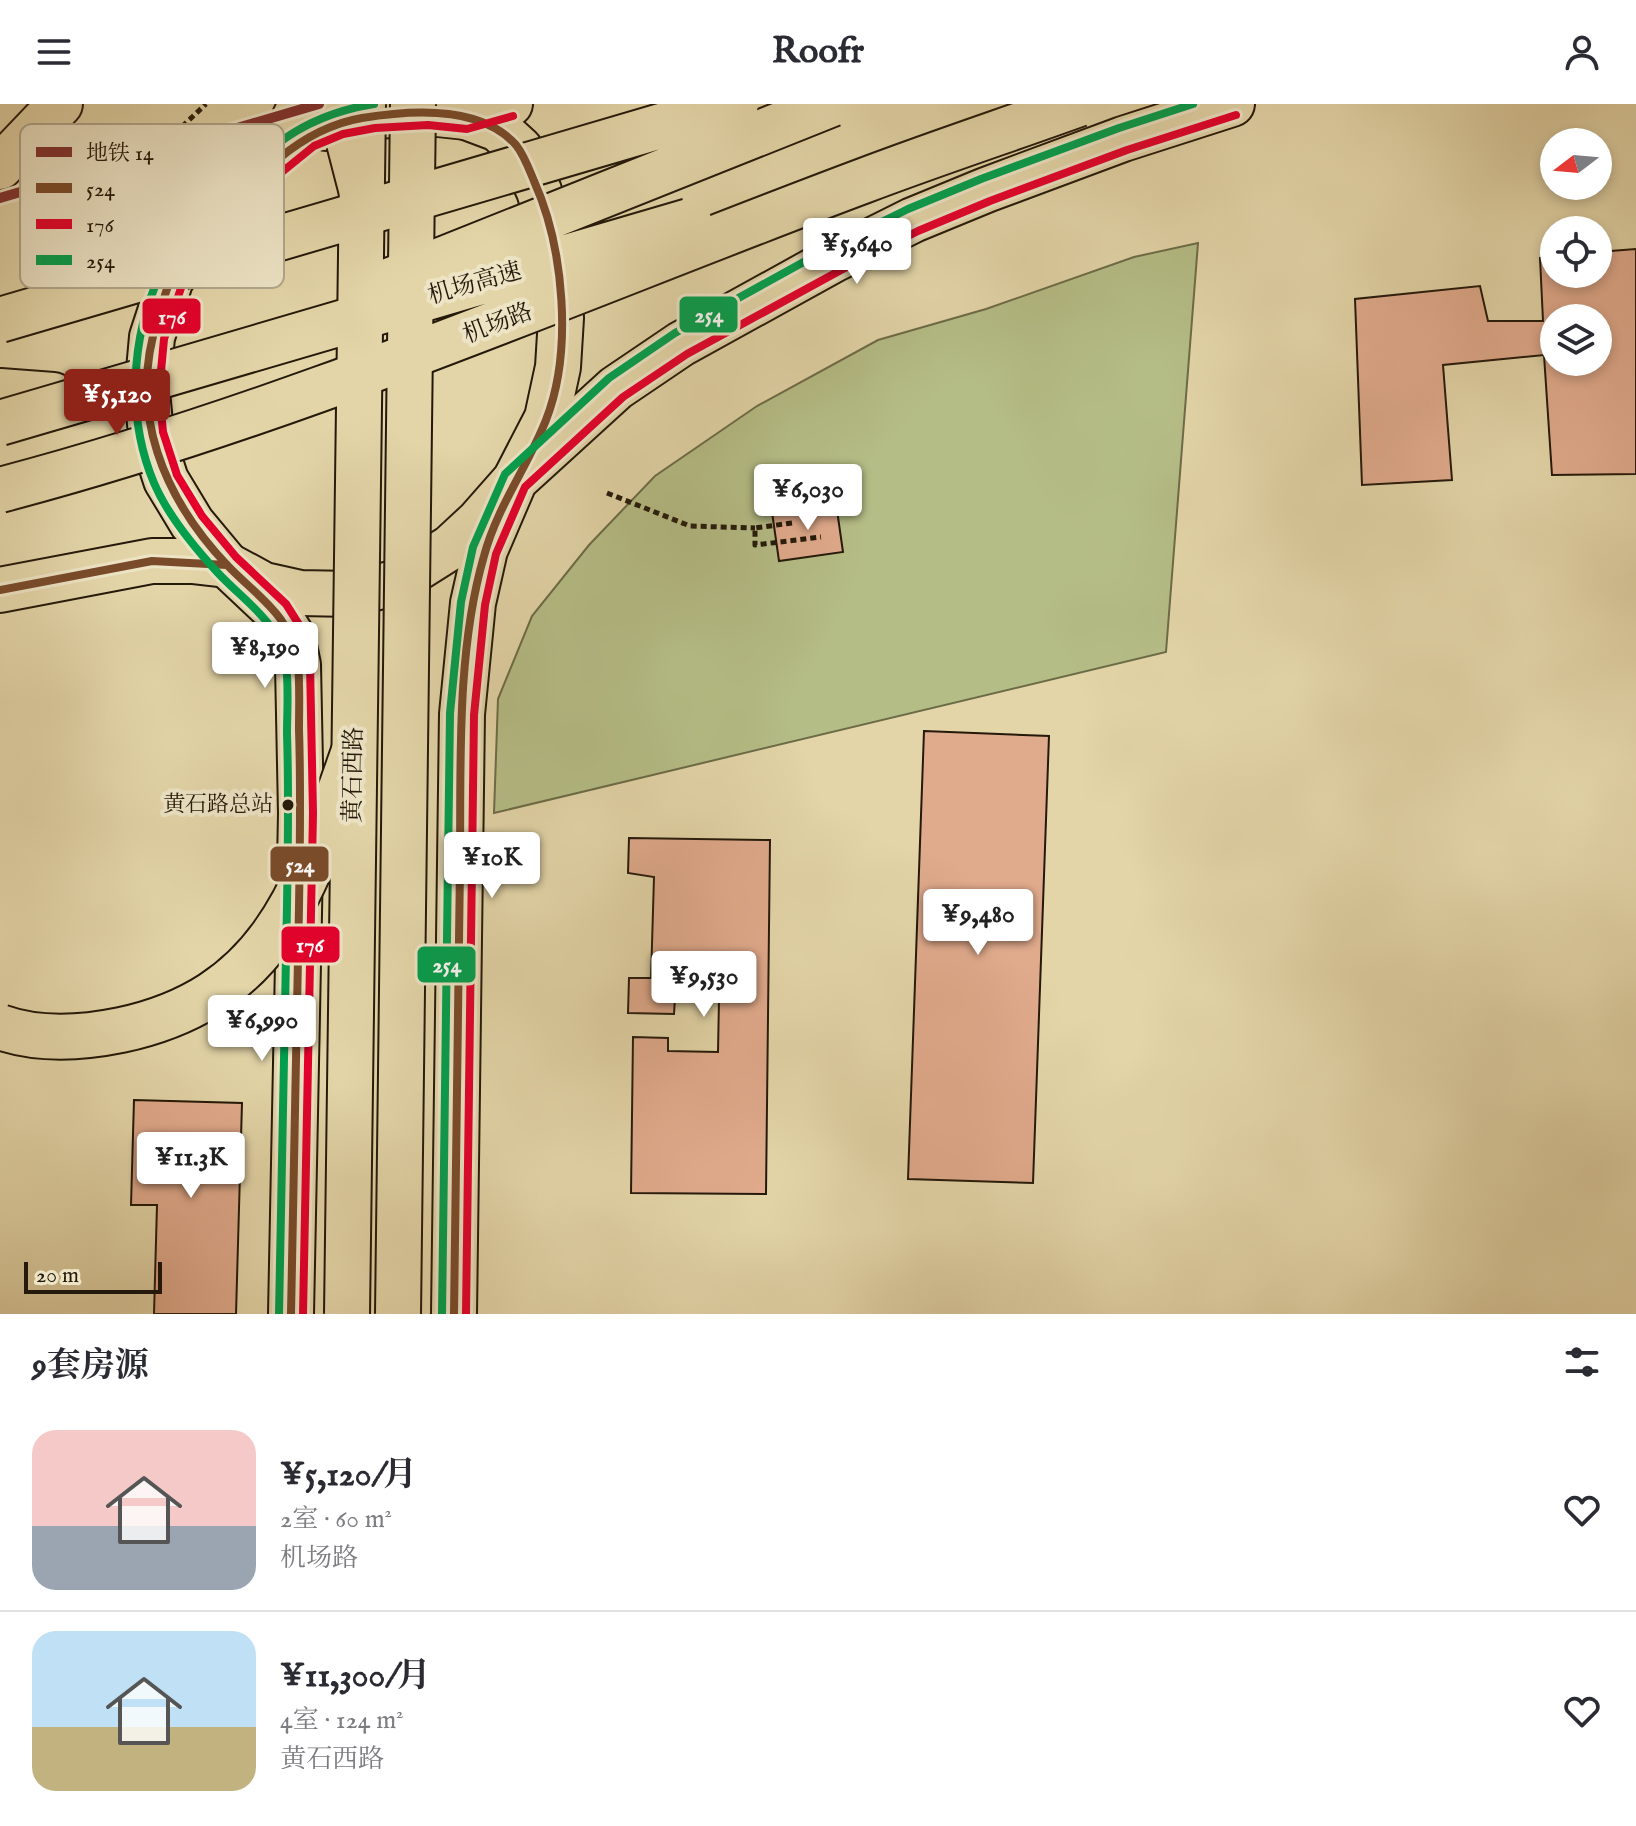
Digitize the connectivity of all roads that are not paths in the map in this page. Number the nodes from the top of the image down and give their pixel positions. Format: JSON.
{"nodes":[{"id":1,"x":60,"y":104,"type":"edge"},
{"id":2,"x":301,"y":104,"type":"edge"},
{"id":3,"x":339,"y":104,"type":"edge"},
{"id":4,"x":363,"y":104,"type":"edge"},
{"id":5,"x":413,"y":104,"type":"edge"},
{"id":6,"x":510,"y":104,"type":"edge"},
{"id":7,"x":736,"y":104,"type":"edge"},
{"id":8,"x":832,"y":104,"type":"edge"},
{"id":9,"x":1079,"y":104,"type":"edge"},
{"id":10,"x":1088,"y":104,"type":"edge"},
{"id":11,"x":1214,"y":106,"type":"edge"},
{"id":12,"x":466,"y":111,"type":"edge"},
{"id":13,"x":41,"y":124,"type":"edge"},
{"id":14,"x":284,"y":137,"type":"edge"},
{"id":15,"x":20,"y":146,"type":"edge"},
{"id":16,"x":284,"y":155,"type":"edge"},
{"id":17,"x":0,"y":167,"type":"edge"},
{"id":18,"x":361,"y":189,"type":"junction"},
{"id":19,"x":284,"y":237,"type":"edge"},
{"id":20,"x":109,"y":288,"type":"edge"},
{"id":21,"x":139,"y":288,"type":"edge"},
{"id":22,"x":168,"y":288,"type":"edge"},
{"id":23,"x":0,"y":320,"type":"edge"},
{"id":24,"x":0,"y":327,"type":"edge"},
{"id":25,"x":0,"y":391,"type":"edge"},
{"id":26,"x":53,"y":395,"type":"junction"},
{"id":27,"x":0,"y":409,"type":"edge"},
{"id":28,"x":0,"y":423,"type":"edge"},
{"id":29,"x":91,"y":466,"type":"junction"},
{"id":30,"x":515,"y":480,"type":"junction"},
{"id":31,"x":0,"y":490,"type":"edge"},
{"id":32,"x":0,"y":511,"type":"edge"},
{"id":33,"x":227,"y":565,"type":"junction"},
{"id":34,"x":0,"y":590,"type":"edge"},
{"id":35,"x":354,"y":751,"type":"junction"},
{"id":36,"x":299,"y":884,"type":"junction"},
{"id":37,"x":458,"y":892,"type":"junction"},
{"id":38,"x":0,"y":1027,"type":"edge"},
{"id":39,"x":291,"y":1314,"type":"edge"},
{"id":40,"x":347,"y":1314,"type":"edge"},
{"id":41,"x":398,"y":1314,"type":"edge"},
{"id":42,"x":454,"y":1314,"type":"edge"}],
"edges":[{"from":1,"to":13,"type":"main road"},
{"from":2,"to":14,"type":"main road"},
{"from":3,"to":18,"type":"main road","bridge":true},
{"from":4,"to":18,"type":"main road","bridge":true},
{"from":5,"to":41,"type":"main road","name":"黄石西路","bridge":true},
{"from":6,"to":12,"type":"main road"},
{"from":7,"to":19,"type":"main road","bridge":true},
{"from":8,"to":26,"type":"main road","bridge":true},
{"from":9,"to":29,"type":"main road","name":"机场路","bridge":true},
{"from":10,"to":28,"type":"main road","name":"机场高速","bridge":true},
{"from":11,"to":30,"type":"main road"},
{"from":12,"to":16,"type":"main road"},
{"from":12,"to":30,"type":"main road"},
{"from":15,"to":17,"type":"main road"},
{"from":18,"to":35,"type":"main road","name":"黄石西路","bridge":true},
{"from":20,"to":23,"type":"main road","bridge":true},
{"from":21,"to":24,"type":"main road"},
{"from":22,"to":33,"type":"main road"},
{"from":25,"to":26,"type":"main road"},
{"from":26,"to":27,"type":"main road"},
{"from":29,"to":31,"type":"main road","name":"机场路","bridge":true},
{"from":29,"to":32,"type":"main road","bridge":true},
{"from":30,"to":33,"type":"main road"},
{"from":30,"to":37,"type":"main road"},
{"from":33,"to":34,"type":"main road"},
{"from":33,"to":36,"type":"main road"},
{"from":35,"to":38,"type":"main road","bridge":true},
{"from":35,"to":40,"type":"main road","name":"黄石西路","bridge":true},
{"from":36,"to":37,"type":"main road"},
{"from":36,"to":39,"type":"main road"},
{"from":37,"to":42,"type":"main road"}]}
